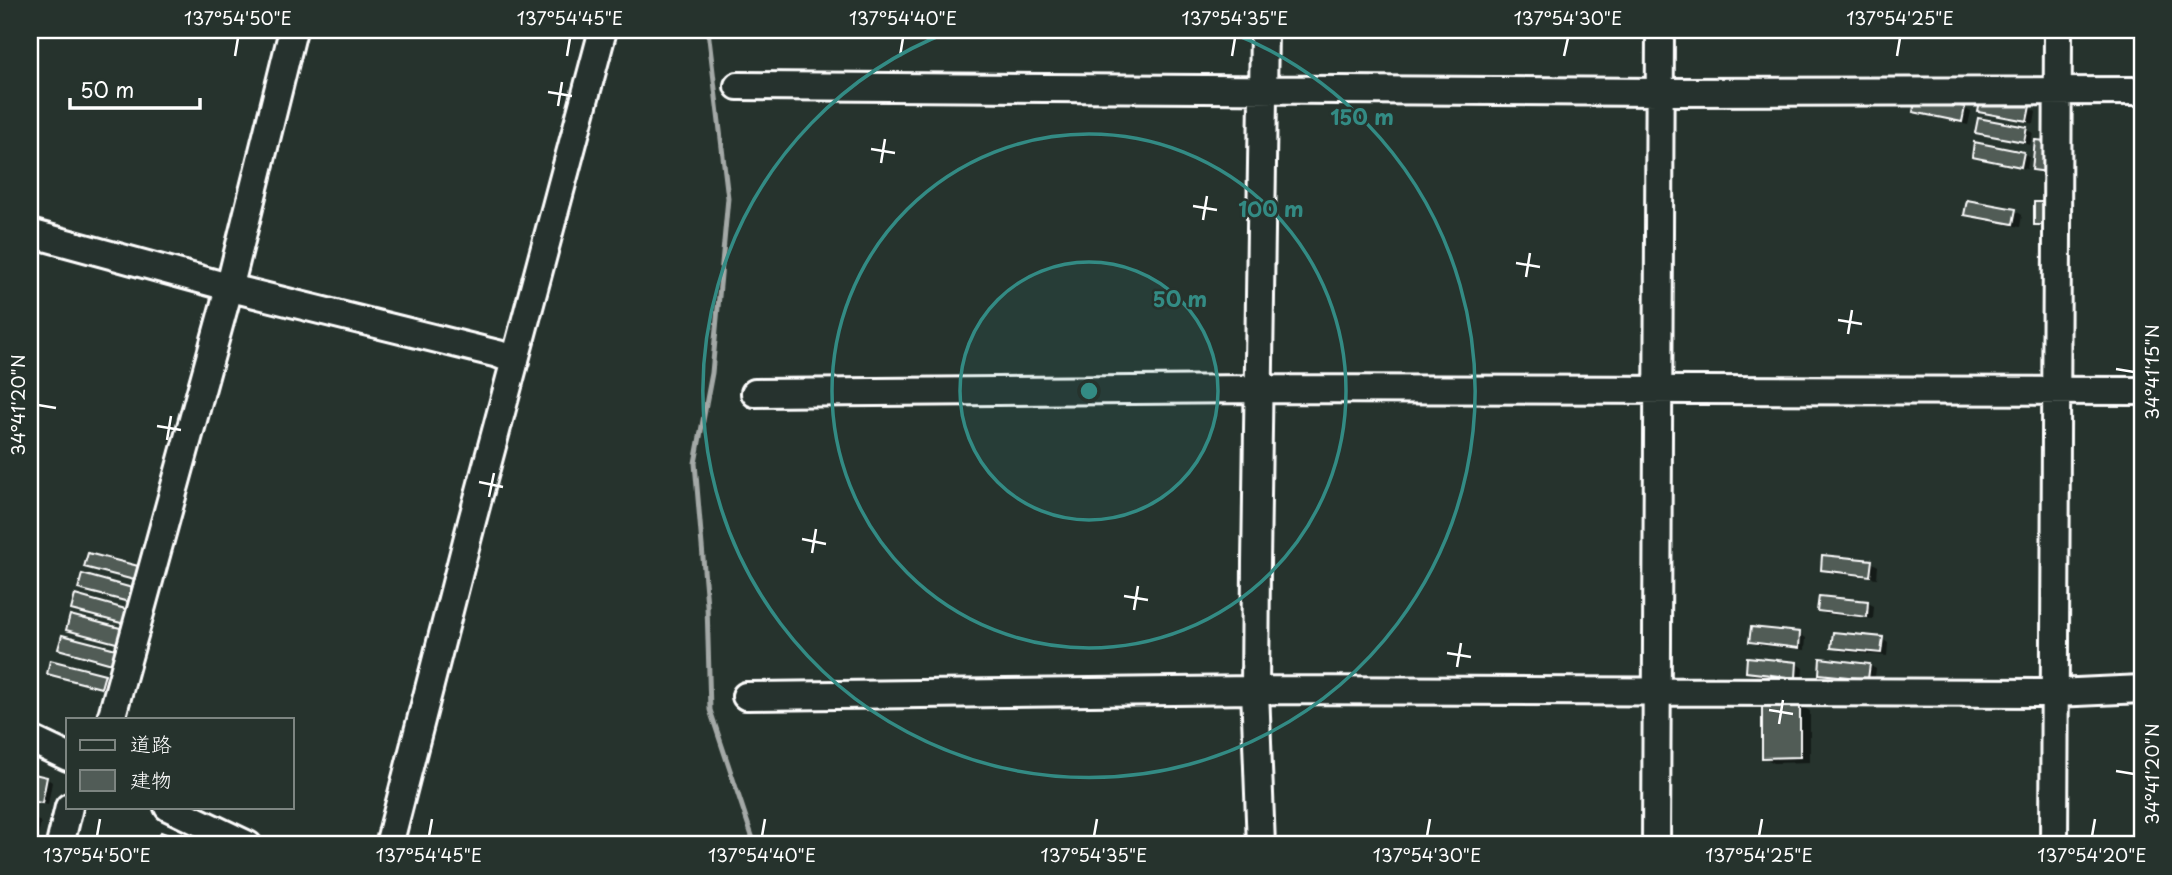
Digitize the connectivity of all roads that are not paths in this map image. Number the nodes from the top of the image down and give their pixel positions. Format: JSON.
{"nodes":[{"id":1,"x":293,"y":30,"type":"edge"},
{"id":2,"x":603,"y":30,"type":"edge"},
{"id":3,"x":1264,"y":30,"type":"edge"},
{"id":4,"x":1660,"y":30,"type":"edge"},
{"id":5,"x":2058,"y":30,"type":"edge"},
{"id":6,"x":738,"y":86,"type":"dead end"},
{"id":7,"x":1264,"y":90,"type":"junction"},
{"id":8,"x":2142,"y":91,"type":"edge"},
{"id":9,"x":1660,"y":92,"type":"junction"},
{"id":10,"x":2058,"y":92,"type":"junction"},
{"id":11,"x":30,"y":233,"type":"edge"},
{"id":12,"x":230,"y":285,"type":"junction"},
{"id":13,"x":514,"y":362,"type":"junction"},
{"id":14,"x":1257,"y":389,"type":"junction"},
{"id":15,"x":1658,"y":391,"type":"junction"},
{"id":16,"x":2142,"y":391,"type":"edge"},
{"id":17,"x":755,"y":393,"type":"dead end"},
{"id":18,"x":2057,"y":393,"type":"junction"},
{"id":19,"x":2142,"y":689,"type":"edge"},
{"id":20,"x":1255,"y":690,"type":"junction"},
{"id":21,"x":1657,"y":690,"type":"junction"},
{"id":22,"x":2054,"y":693,"type":"junction"},
{"id":23,"x":746,"y":696,"type":"dead end"},
{"id":24,"x":111,"y":718,"type":"edge"},
{"id":25,"x":30,"y":739,"type":"edge"},
{"id":26,"x":66,"y":756,"type":"edge"},
{"id":27,"x":69,"y":808,"type":"edge"},
{"id":28,"x":170,"y":808,"type":"edge"},
{"id":29,"x":60,"y":845,"type":"edge"},
{"id":30,"x":248,"y":845,"type":"edge"},
{"id":31,"x":389,"y":845,"type":"edge"},
{"id":32,"x":1261,"y":845,"type":"edge"},
{"id":33,"x":1656,"y":845,"type":"edge"},
{"id":34,"x":2054,"y":845,"type":"edge"}],
"edges":[{"from":1,"to":12,"type":"street"},
{"from":2,"to":13,"type":"street"},
{"from":3,"to":7,"type":"street"},
{"from":4,"to":9,"type":"street"},
{"from":5,"to":10,"type":"street"},
{"from":6,"to":7,"type":"street"},
{"from":7,"to":9,"type":"street"},
{"from":7,"to":14,"type":"street"},
{"from":8,"to":10,"type":"street"},
{"from":9,"to":10,"type":"street"},
{"from":9,"to":15,"type":"street"},
{"from":10,"to":18,"type":"street"},
{"from":11,"to":12,"type":"street"},
{"from":12,"to":13,"type":"street"},
{"from":12,"to":24,"type":"street"},
{"from":13,"to":31,"type":"street"},
{"from":14,"to":15,"type":"street"},
{"from":14,"to":17,"type":"street"},
{"from":14,"to":20,"type":"street"},
{"from":15,"to":18,"type":"street"},
{"from":15,"to":21,"type":"street"},
{"from":16,"to":18,"type":"street"},
{"from":18,"to":22,"type":"street"},
{"from":19,"to":22,"type":"street"},
{"from":20,"to":21,"type":"street"},
{"from":20,"to":23,"type":"street"},
{"from":20,"to":32,"type":"street"},
{"from":21,"to":22,"type":"street"},
{"from":21,"to":33,"type":"street"},
{"from":22,"to":34,"type":"street"},
{"from":25,"to":26,"type":"street"},
{"from":27,"to":29,"type":"street"},
{"from":28,"to":30,"type":"street"}]}
